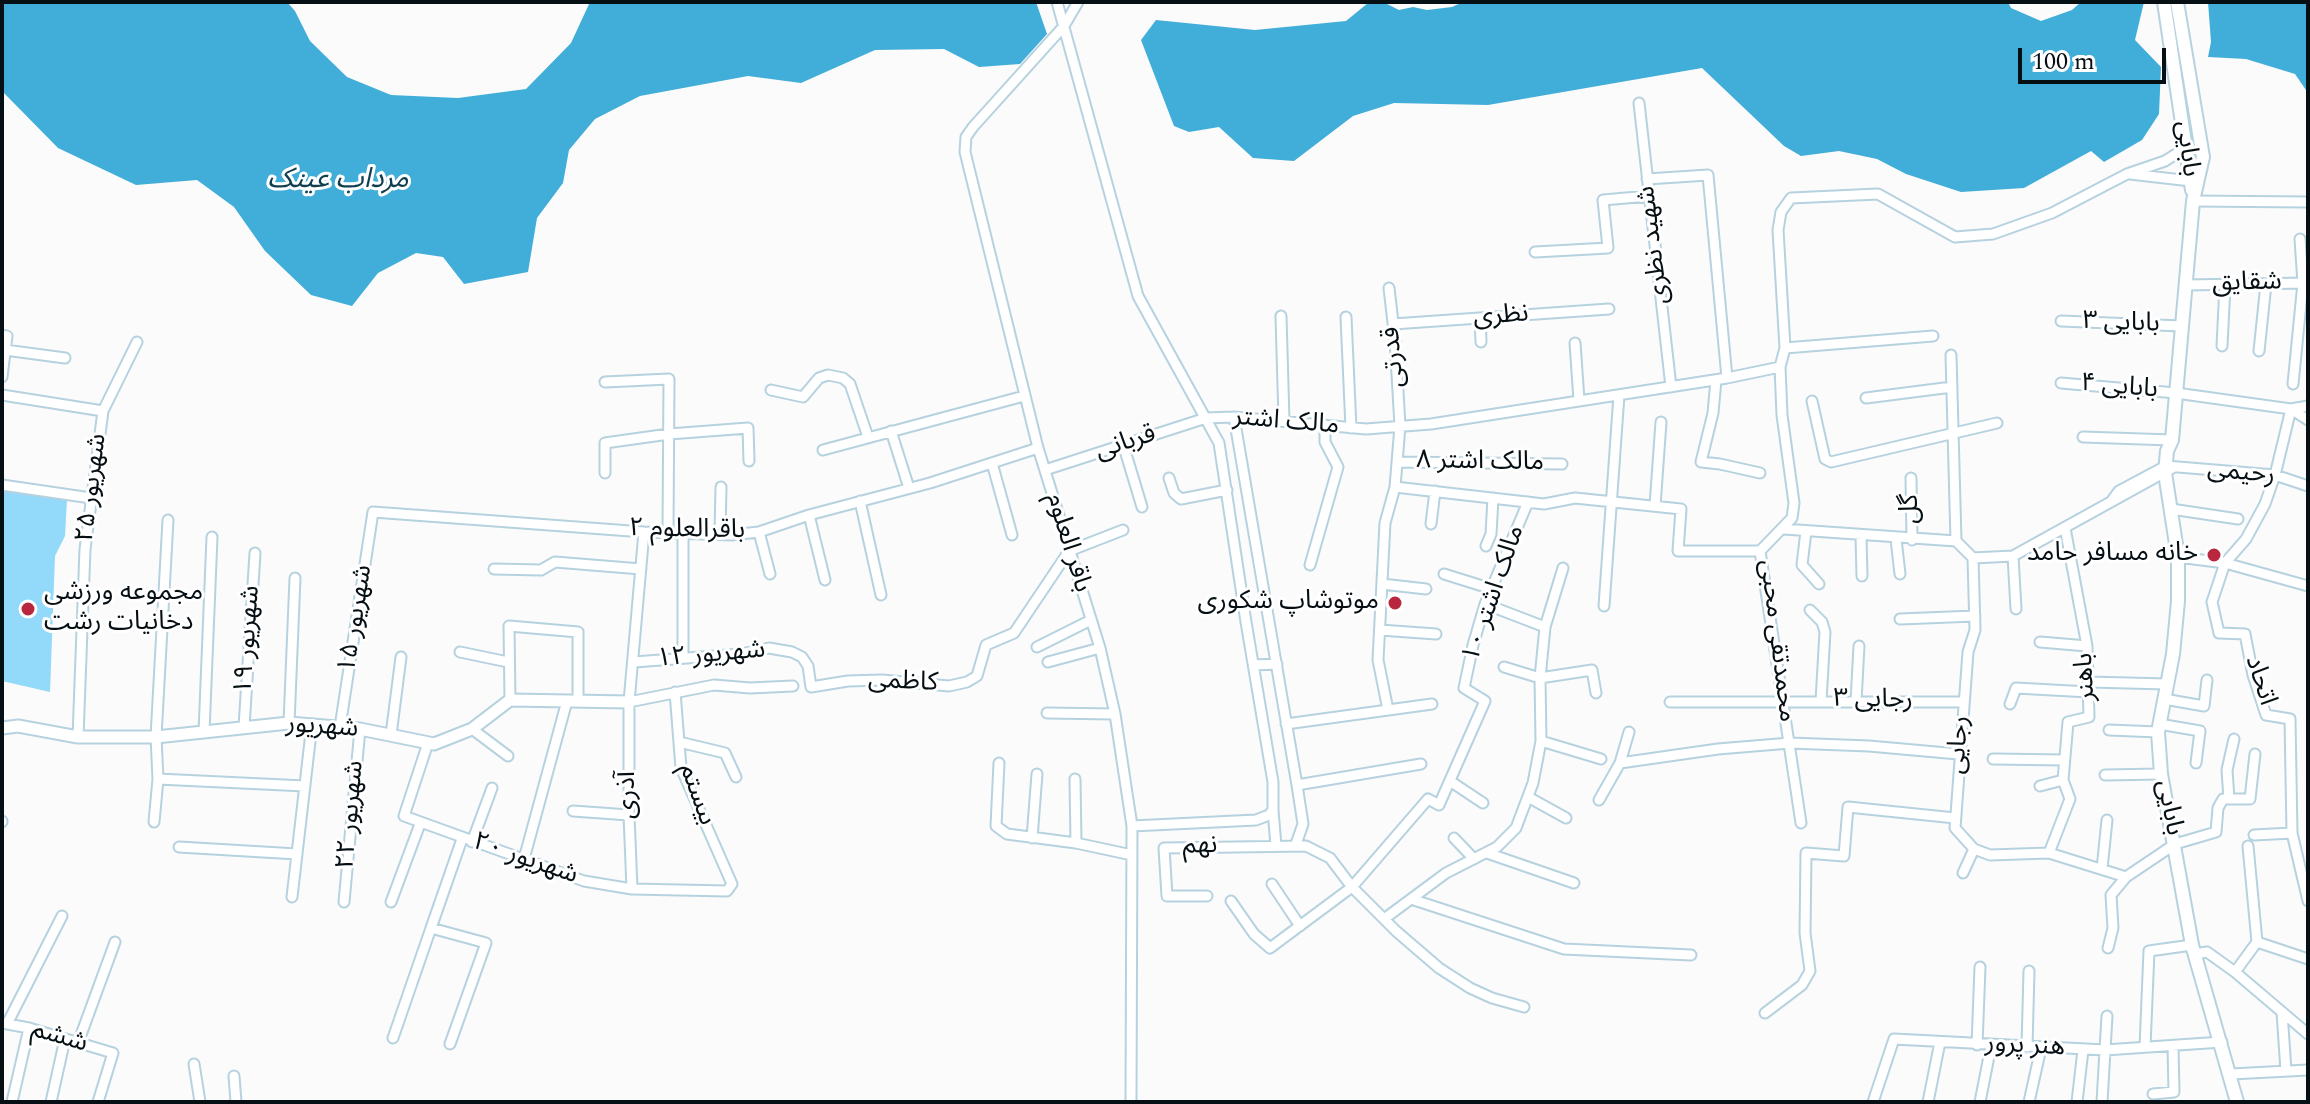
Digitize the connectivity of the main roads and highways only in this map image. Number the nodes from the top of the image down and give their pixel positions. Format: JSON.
{"nodes":[{"id":1,"x":2164,"y":2,"type":"edge"},
{"id":2,"x":2177,"y":2,"type":"edge"},
{"id":3,"x":2193,"y":201,"type":"junction"},
{"id":4,"x":2237,"y":1102,"type":"edge"}],
"edges":[{"from":1,"to":3,"type":"main road","name":"بابایی"},
{"from":2,"to":3,"type":"main road","name":"بابایی"},
{"from":3,"to":4,"type":"main road","name":"بابایی"}]}
